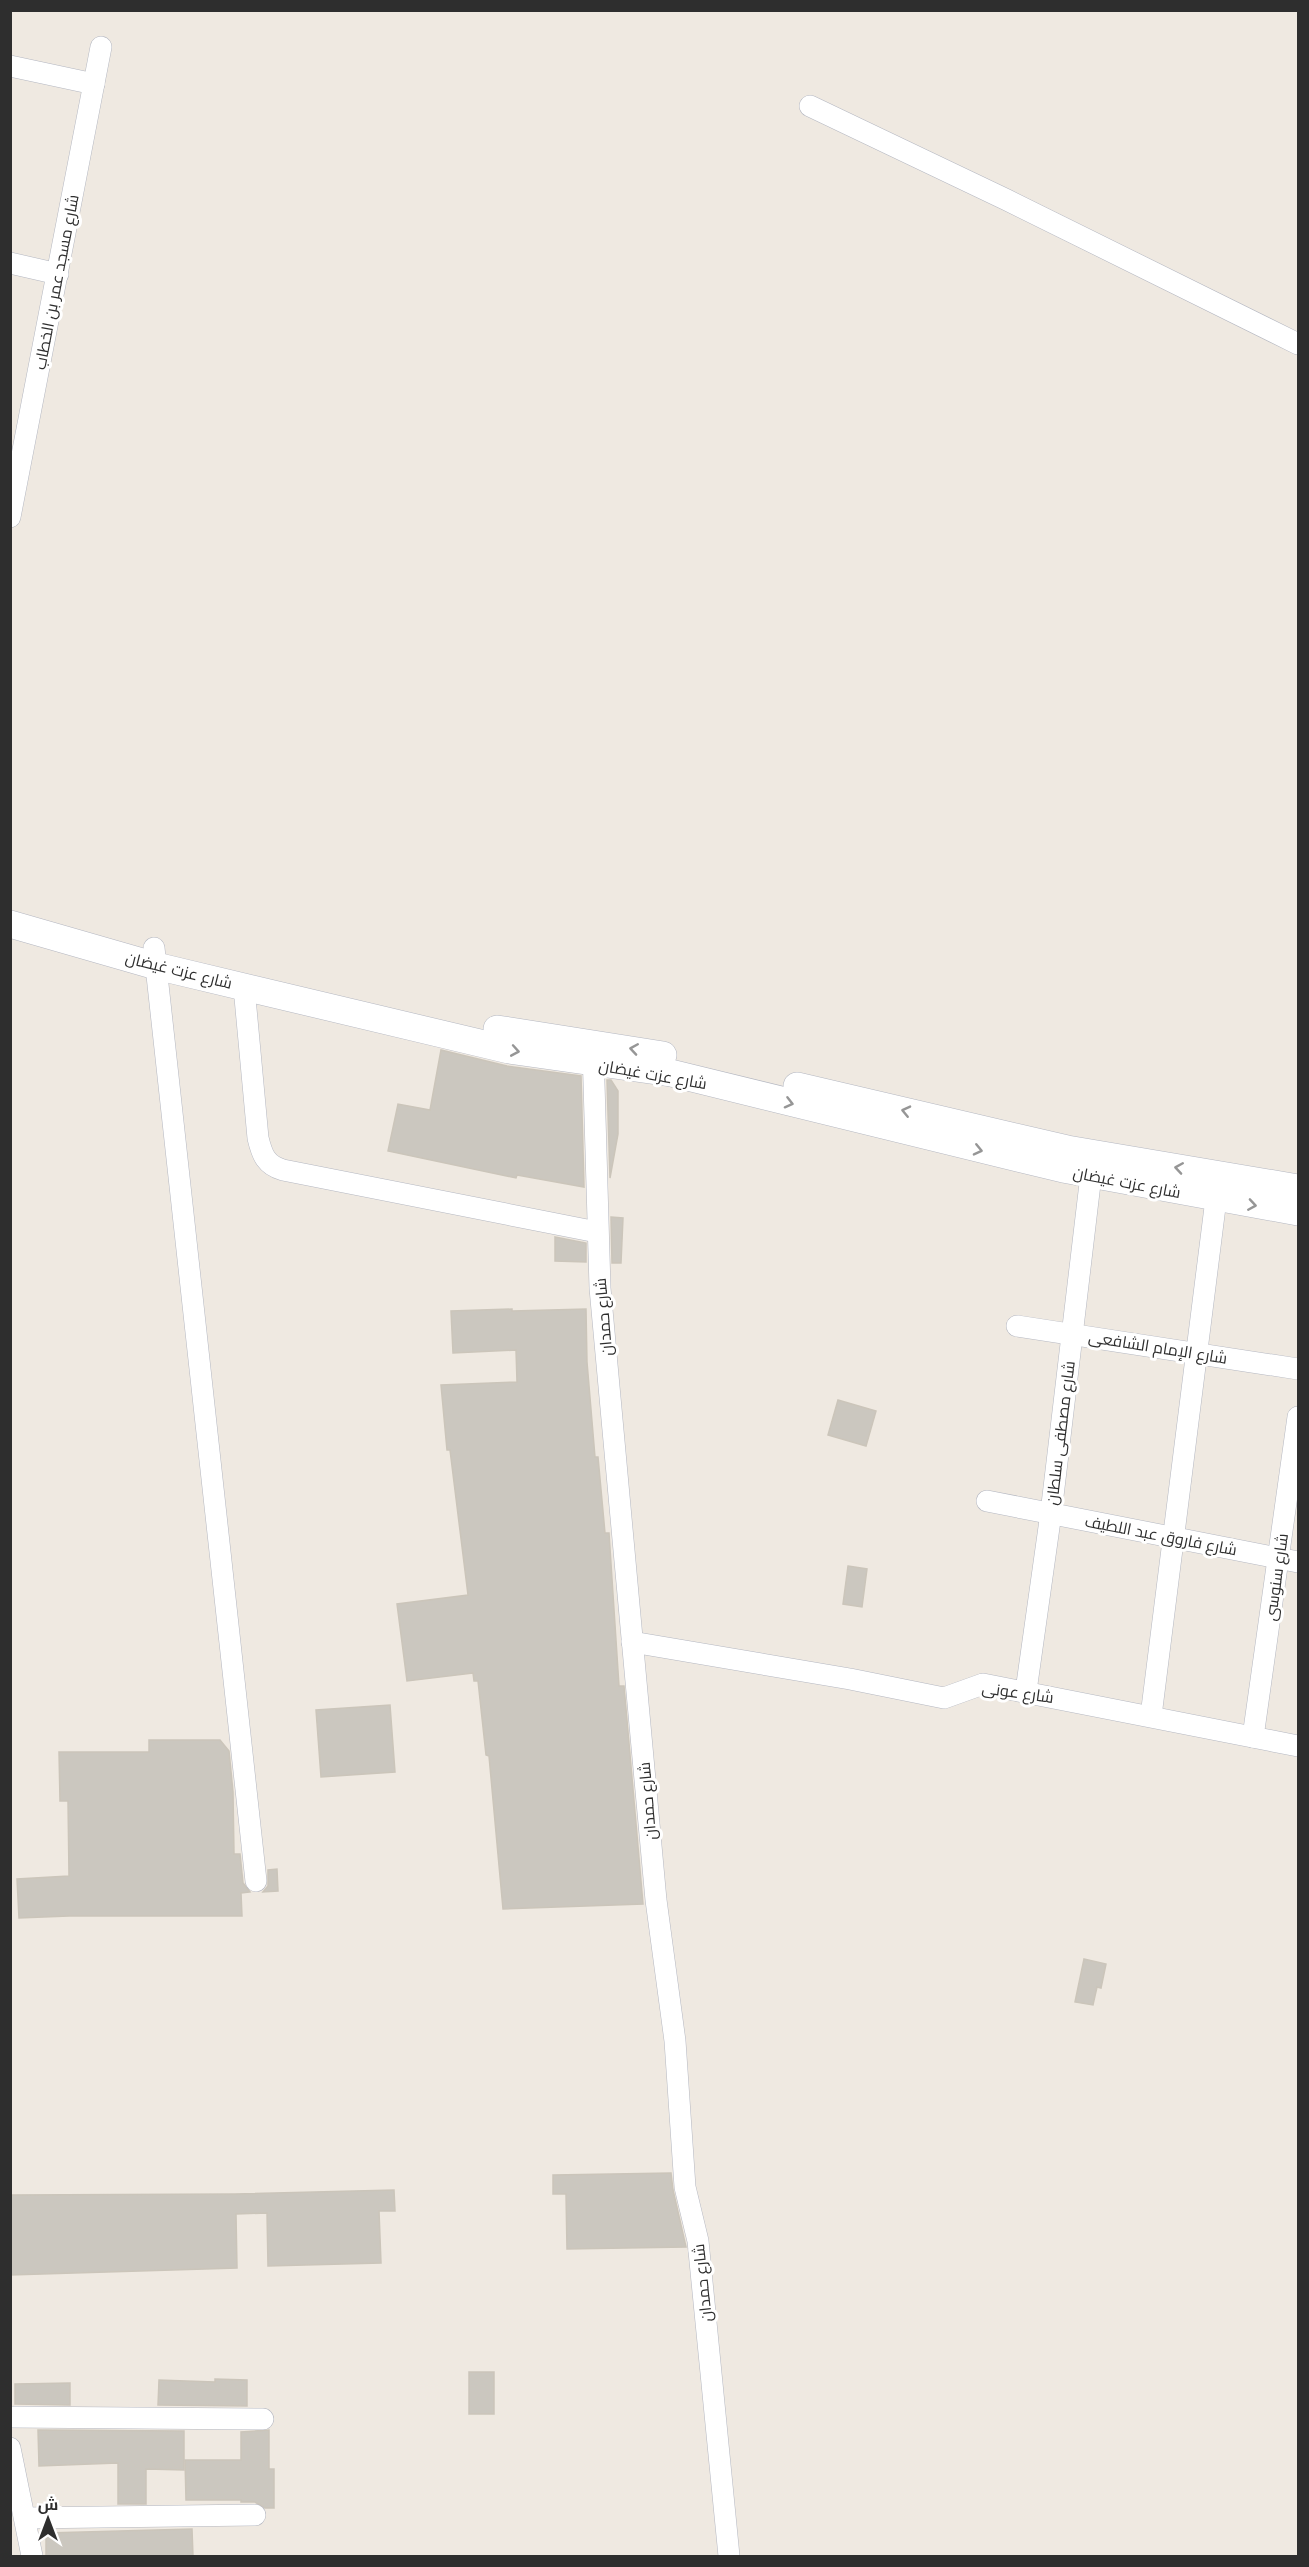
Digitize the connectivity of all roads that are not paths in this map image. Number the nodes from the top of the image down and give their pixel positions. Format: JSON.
{"nodes":[{"id":1,"x":101,"y":46,"type":"dead end"},
{"id":2,"x":10,"y":66,"type":"edge"},
{"id":3,"x":94,"y":84,"type":"junction"},
{"id":4,"x":810,"y":106,"type":"dead end"},
{"id":5,"x":10,"y":263,"type":"edge"},
{"id":6,"x":58,"y":274,"type":"junction"},
{"id":7,"x":1299,"y":344,"type":"edge"},
{"id":8,"x":14,"y":478,"type":"edge"},
{"id":9,"x":10,"y":517,"type":"edge"},
{"id":10,"x":10,"y":909,"type":"edge"},
{"id":11,"x":10,"y":924,"type":"edge"},
{"id":12,"x":155,"y":957,"type":"junction"},
{"id":13,"x":244,"y":987,"type":"junction"},
{"id":14,"x":593,"y":1053,"type":"junction"},
{"id":15,"x":1091,"y":1175,"type":"junction"},
{"id":16,"x":1299,"y":1188,"type":"edge"},
{"id":17,"x":1216,"y":1199,"type":"junction"},
{"id":18,"x":1299,"y":1212,"type":"edge"},
{"id":19,"x":597,"y":1232,"type":"junction"},
{"id":20,"x":1017,"y":1326,"type":"dead end"},
{"id":21,"x":1072,"y":1334,"type":"junction"},
{"id":22,"x":1197,"y":1353,"type":"junction"},
{"id":23,"x":1299,"y":1369,"type":"edge"},
{"id":24,"x":1299,"y":1417,"type":"edge"},
{"id":25,"x":987,"y":1501,"type":"dead end"},
{"id":26,"x":1051,"y":1513,"type":"junction"},
{"id":27,"x":1173,"y":1538,"type":"junction"},
{"id":28,"x":1289,"y":1560,"type":"edge"},
{"id":29,"x":632,"y":1642,"type":"junction"},
{"id":30,"x":1026,"y":1691,"type":"junction"},
{"id":31,"x":1150,"y":1716,"type":"junction"},
{"id":32,"x":1253,"y":1737,"type":"junction"},
{"id":33,"x":1299,"y":1746,"type":"edge"},
{"id":34,"x":256,"y":1881,"type":"dead end"},
{"id":35,"x":10,"y":2417,"type":"edge"},
{"id":36,"x":263,"y":2419,"type":"dead end"},
{"id":37,"x":10,"y":2448,"type":"edge"},
{"id":38,"x":255,"y":2515,"type":"dead end"},
{"id":39,"x":26,"y":2518,"type":"junction"},
{"id":40,"x":32,"y":2556,"type":"edge"},
{"id":41,"x":729,"y":2556,"type":"edge"}],
"edges":[{"from":1,"to":3,"type":"street","name":"شارع مسجد عمر بن الخطاب"},
{"from":2,"to":3,"type":"street"},
{"from":3,"to":6,"type":"street","name":"شارع مسجد عمر بن الخطاب"},
{"from":4,"to":7,"type":"street"},
{"from":5,"to":6,"type":"street"},
{"from":6,"to":8,"type":"street","name":"شارع مسجد عمر بن الخطاب"},
{"from":8,"to":9,"type":"street","name":"شارع مسجد عمر بن الخطاب"},
{"from":10,"to":12,"type":"street","name":"شارع عزت غيضان"},
{"from":11,"to":12,"type":"street","name":"شارع عزت غيضان"},
{"from":12,"to":13,"type":"street","name":"شارع عزت غيضان"},
{"from":12,"to":14,"type":"street","name":"شارع عزت غيضان"},
{"from":12,"to":34,"type":"street"},
{"from":13,"to":14,"type":"street","name":"شارع عزت غيضان","one_way":true},
{"from":13,"to":19,"type":"street"},
{"from":14,"to":15,"type":"street","name":"شارع عزت غيضان","one_way":true},
{"from":16,"to":14,"type":"street","name":"شارع عزت غيضان","one_way":true},
{"from":14,"to":19,"type":"street","name":"شارع حمدان"},
{"from":15,"to":17,"type":"street","name":"شارع عزت غيضان"},
{"from":15,"to":21,"type":"street","name":"شارع مصطفى سلطان"},
{"from":17,"to":18,"type":"street","name":"شارع عزت غيضان","one_way":true},
{"from":17,"to":22,"type":"street"},
{"from":19,"to":29,"type":"street","name":"شارع حمدان"},
{"from":20,"to":21,"type":"street","name":"شارع الإمام الشافعى"},
{"from":21,"to":22,"type":"street","name":"شارع الإمام الشافعى"},
{"from":21,"to":26,"type":"street","name":"شارع مصطفى سلطان"},
{"from":22,"to":23,"type":"street","name":"شارع الإمام الشافعى"},
{"from":22,"to":27,"type":"street"},
{"from":24,"to":28,"type":"street","name":"شارع سنوسى"},
{"from":25,"to":26,"type":"street","name":"شارع فاروق عبد اللطيف"},
{"from":26,"to":27,"type":"street","name":"شارع فاروق عبد اللطيف"},
{"from":26,"to":30,"type":"street","name":"شارع مصطفى سلطان"},
{"from":27,"to":28,"type":"street","name":"شارع فاروق عبد اللطيف"},
{"from":27,"to":31,"type":"street"},
{"from":28,"to":32,"type":"street","name":"شارع سنوسى"},
{"from":29,"to":30,"type":"street","name":"شارع عونى"},
{"from":29,"to":41,"type":"street","name":"شارع حمدان"},
{"from":30,"to":31,"type":"street","name":"شارع عونى"},
{"from":31,"to":32,"type":"street","name":"شارع عونى"},
{"from":32,"to":33,"type":"street","name":"شارع عونى"},
{"from":35,"to":36,"type":"street"},
{"from":37,"to":39,"type":"street"},
{"from":38,"to":39,"type":"street"},
{"from":39,"to":40,"type":"street"}]}
